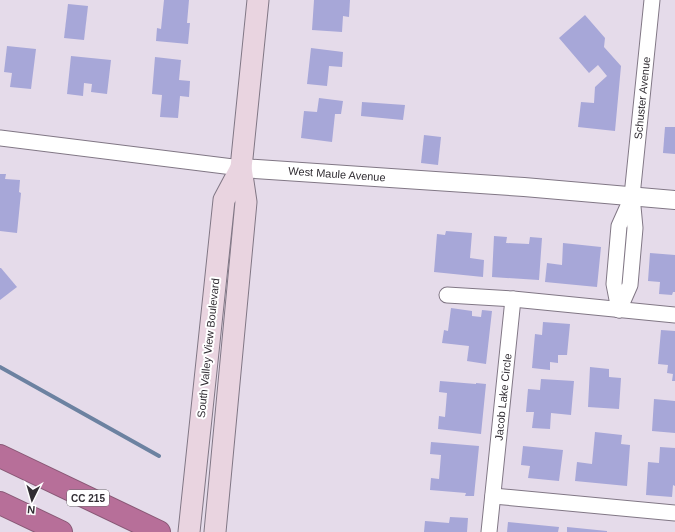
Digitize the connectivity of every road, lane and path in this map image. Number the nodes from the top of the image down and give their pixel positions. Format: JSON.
{"nodes":[{"id":1,"x":258,"y":0,"type":"edge"},
{"id":2,"x":652,"y":0,"type":"edge"},
{"id":3,"x":0,"y":138,"type":"edge"},
{"id":4,"x":241,"y":168,"type":"junction"},
{"id":5,"x":632,"y":196,"type":"junction"},
{"id":6,"x":675,"y":200,"type":"edge"},
{"id":7,"x":447,"y":295,"type":"dead end"},
{"id":8,"x":513,"y":299,"type":"junction"},
{"id":9,"x":620,"y":310,"type":"junction"},
{"id":10,"x":675,"y":315,"type":"edge"},
{"id":11,"x":5,"y":458,"type":"edge"},
{"id":12,"x":493,"y":496,"type":"junction"},
{"id":13,"x":0,"y":503,"type":"edge"},
{"id":14,"x":675,"y":513,"type":"edge"},
{"id":15,"x":61,"y":532,"type":"edge"},
{"id":16,"x":159,"y":532,"type":"edge"},
{"id":17,"x":189,"y":532,"type":"edge"},
{"id":18,"x":215,"y":532,"type":"edge"},
{"id":19,"x":489,"y":532,"type":"edge"}],
"edges":[{"from":1,"to":4,"type":"main road","name":"South Valley View Boulevard"},
{"from":2,"to":5,"type":"street","name":"Schuster Avenue"},
{"from":3,"to":4,"type":"street","name":"West Maule Avenue"},
{"from":4,"to":5,"type":"street","name":"West Maule Avenue"},
{"from":4,"to":17,"type":"main road","name":"South Valley View Boulevard"},
{"from":4,"to":18,"type":"main road","name":"South Valley View Boulevard"},
{"from":5,"to":6,"type":"street","name":"West Maule Avenue"},
{"from":5,"to":9,"type":"street"},
{"from":7,"to":8,"type":"street"},
{"from":8,"to":9,"type":"street"},
{"from":8,"to":12,"type":"street","name":"Jacob Lake Circle"},
{"from":9,"to":10,"type":"street"},
{"from":11,"to":16,"type":"highway","number":"CC 215"},
{"from":12,"to":14,"type":"street"},
{"from":12,"to":19,"type":"street","name":"Jacob Lake Circle"},
{"from":13,"to":15,"type":"highway"}]}
